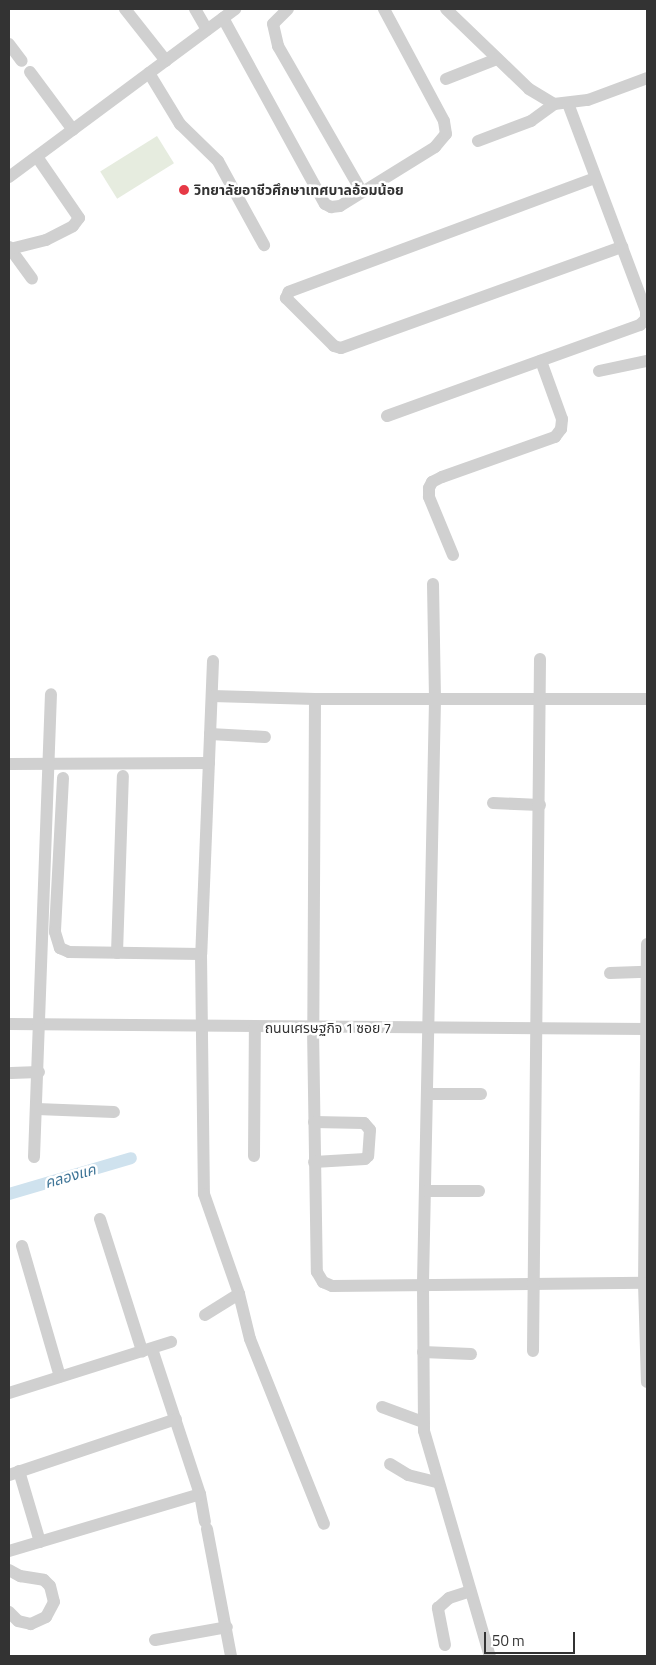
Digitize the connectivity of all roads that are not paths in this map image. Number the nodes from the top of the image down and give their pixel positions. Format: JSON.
{"nodes":[{"id":1,"x":125,"y":9,"type":"edge"},
{"id":2,"x":195,"y":9,"type":"edge"},
{"id":3,"x":288,"y":9,"type":"edge"},
{"id":4,"x":384,"y":9,"type":"edge"},
{"id":5,"x":446,"y":9,"type":"edge"},
{"id":6,"x":231,"y":11,"type":"edge"},
{"id":7,"x":206,"y":30,"type":"junction"},
{"id":8,"x":9,"y":44,"type":"edge"},
{"id":9,"x":497,"y":59,"type":"junction"},
{"id":10,"x":22,"y":61,"type":"dead end"},
{"id":11,"x":166,"y":61,"type":"junction"},
{"id":12,"x":30,"y":72,"type":"dead end"},
{"id":13,"x":149,"y":73,"type":"junction"},
{"id":14,"x":647,"y":78,"type":"edge"},
{"id":15,"x":446,"y":79,"type":"dead end"},
{"id":16,"x":554,"y":104,"type":"junction"},
{"id":17,"x":568,"y":104,"type":"junction"},
{"id":18,"x":73,"y":130,"type":"junction"},
{"id":19,"x":478,"y":141,"type":"dead end"},
{"id":20,"x":36,"y":157,"type":"junction"},
{"id":21,"x":9,"y":177,"type":"edge"},
{"id":22,"x":595,"y":178,"type":"junction"},
{"id":23,"x":362,"y":192,"type":"junction"},
{"id":24,"x":264,"y":245,"type":"dead end"},
{"id":25,"x":9,"y":248,"type":"edge"},
{"id":26,"x":622,"y":248,"type":"junction"},
{"id":27,"x":32,"y":279,"type":"dead end"},
{"id":28,"x":541,"y":361,"type":"junction"},
{"id":29,"x":647,"y":361,"type":"edge"},
{"id":30,"x":599,"y":371,"type":"dead end"},
{"id":31,"x":387,"y":416,"type":"dead end"},
{"id":32,"x":453,"y":555,"type":"dead end"},
{"id":33,"x":433,"y":584,"type":"dead end"},
{"id":34,"x":540,"y":658,"type":"dead end"},
{"id":35,"x":213,"y":661,"type":"dead end"},
{"id":36,"x":51,"y":694,"type":"dead end"},
{"id":37,"x":212,"y":696,"type":"junction"},
{"id":38,"x":647,"y":699,"type":"edge"},
{"id":39,"x":315,"y":700,"type":"junction"},
{"id":40,"x":435,"y":700,"type":"junction"},
{"id":41,"x":540,"y":700,"type":"junction"},
{"id":42,"x":210,"y":734,"type":"junction"},
{"id":43,"x":265,"y":737,"type":"dead end"},
{"id":44,"x":49,"y":763,"type":"junction"},
{"id":45,"x":209,"y":763,"type":"junction"},
{"id":46,"x":9,"y":764,"type":"edge"},
{"id":47,"x":123,"y":776,"type":"dead end"},
{"id":48,"x":63,"y":778,"type":"dead end"},
{"id":49,"x":493,"y":803,"type":"dead end"},
{"id":50,"x":540,"y":805,"type":"junction"},
{"id":51,"x":647,"y":944,"type":"edge"},
{"id":52,"x":117,"y":953,"type":"junction"},
{"id":53,"x":200,"y":954,"type":"junction"},
{"id":54,"x":646,"y":972,"type":"junction"},
{"id":55,"x":610,"y":973,"type":"dead end"},
{"id":56,"x":9,"y":1024,"type":"edge"},
{"id":57,"x":42,"y":1025,"type":"junction"},
{"id":58,"x":200,"y":1025,"type":"junction"},
{"id":59,"x":255,"y":1028,"type":"junction"},
{"id":60,"x":313,"y":1028,"type":"junction"},
{"id":61,"x":428,"y":1028,"type":"junction"},
{"id":62,"x":539,"y":1028,"type":"junction"},
{"id":63,"x":647,"y":1029,"type":"edge"},
{"id":64,"x":39,"y":1072,"type":"junction"},
{"id":65,"x":11,"y":1073,"type":"dead end"},
{"id":66,"x":426,"y":1094,"type":"junction"},
{"id":67,"x":481,"y":1094,"type":"dead end"},
{"id":68,"x":37,"y":1109,"type":"junction"},
{"id":69,"x":114,"y":1112,"type":"dead end"},
{"id":70,"x":314,"y":1122,"type":"junction"},
{"id":71,"x":254,"y":1156,"type":"dead end"},
{"id":72,"x":34,"y":1157,"type":"dead end"},
{"id":73,"x":314,"y":1162,"type":"junction"},
{"id":74,"x":479,"y":1190,"type":"dead end"},
{"id":75,"x":424,"y":1191,"type":"junction"},
{"id":76,"x":100,"y":1219,"type":"dead end"},
{"id":77,"x":22,"y":1246,"type":"dead end"},
{"id":78,"x":644,"y":1283,"type":"junction"},
{"id":79,"x":423,"y":1285,"type":"junction"},
{"id":80,"x":534,"y":1286,"type":"junction"},
{"id":81,"x":239,"y":1294,"type":"junction"},
{"id":82,"x":205,"y":1315,"type":"dead end"},
{"id":83,"x":171,"y":1342,"type":"dead end"},
{"id":84,"x":147,"y":1350,"type":"junction"},
{"id":85,"x":532,"y":1351,"type":"dead end"},
{"id":86,"x":422,"y":1352,"type":"junction"},
{"id":87,"x":471,"y":1354,"type":"dead end"},
{"id":88,"x":60,"y":1377,"type":"junction"},
{"id":89,"x":647,"y":1382,"type":"edge"},
{"id":90,"x":9,"y":1393,"type":"edge"},
{"id":91,"x":382,"y":1407,"type":"dead end"},
{"id":92,"x":176,"y":1419,"type":"junction"},
{"id":93,"x":423,"y":1422,"type":"junction"},
{"id":94,"x":390,"y":1464,"type":"dead end"},
{"id":95,"x":14,"y":1473,"type":"edge"},
{"id":96,"x":437,"y":1482,"type":"junction"},
{"id":97,"x":200,"y":1494,"type":"junction"},
{"id":98,"x":324,"y":1524,"type":"dead end"},
{"id":99,"x":40,"y":1542,"type":"junction"},
{"id":100,"x":9,"y":1551,"type":"edge"},
{"id":101,"x":9,"y":1570,"type":"edge"},
{"id":102,"x":470,"y":1590,"type":"junction"},
{"id":103,"x":9,"y":1612,"type":"edge"},
{"id":104,"x":226,"y":1627,"type":"junction"},
{"id":105,"x":155,"y":1640,"type":"dead end"},
{"id":106,"x":445,"y":1645,"type":"dead end"},
{"id":107,"x":231,"y":1656,"type":"edge"},
{"id":108,"x":490,"y":1656,"type":"edge"}],
"edges":[{"from":1,"to":11,"type":"street"},
{"from":2,"to":7,"type":"street"},
{"from":3,"to":23,"type":"street"},
{"from":4,"to":23,"type":"street"},
{"from":5,"to":9,"type":"street"},
{"from":6,"to":7,"type":"street"},
{"from":6,"to":23,"type":"street"},
{"from":7,"to":11,"type":"street"},
{"from":8,"to":10,"type":"street"},
{"from":9,"to":15,"type":"street"},
{"from":9,"to":16,"type":"street"},
{"from":11,"to":13,"type":"street"},
{"from":12,"to":18,"type":"street"},
{"from":13,"to":18,"type":"street"},
{"from":13,"to":24,"type":"street"},
{"from":14,"to":17,"type":"street"},
{"from":16,"to":17,"type":"street"},
{"from":16,"to":19,"type":"street"},
{"from":17,"to":22,"type":"street"},
{"from":18,"to":20,"type":"street"},
{"from":20,"to":21,"type":"street"},
{"from":20,"to":25,"type":"street"},
{"from":22,"to":26,"type":"street"},
{"from":22,"to":26,"type":"street"},
{"from":25,"to":27,"type":"street"},
{"from":26,"to":28,"type":"street"},
{"from":28,"to":31,"type":"street"},
{"from":28,"to":32,"type":"street"},
{"from":29,"to":30,"type":"street"},
{"from":33,"to":40,"type":"street"},
{"from":34,"to":41,"type":"street"},
{"from":35,"to":37,"type":"street"},
{"from":36,"to":44,"type":"street"},
{"from":37,"to":39,"type":"street"},
{"from":37,"to":42,"type":"street"},
{"from":38,"to":41,"type":"street"},
{"from":39,"to":40,"type":"street"},
{"from":39,"to":60,"type":"street"},
{"from":40,"to":41,"type":"street"},
{"from":40,"to":61,"type":"street"},
{"from":41,"to":50,"type":"street"},
{"from":42,"to":43,"type":"street"},
{"from":42,"to":45,"type":"street"},
{"from":44,"to":45,"type":"street"},
{"from":44,"to":46,"type":"street"},
{"from":44,"to":57,"type":"street"},
{"from":45,"to":53,"type":"street"},
{"from":47,"to":52,"type":"street"},
{"from":48,"to":52,"type":"street"},
{"from":49,"to":50,"type":"street"},
{"from":50,"to":62,"type":"street"},
{"from":51,"to":54,"type":"street"},
{"from":52,"to":53,"type":"street"},
{"from":53,"to":58,"type":"street"},
{"from":54,"to":55,"type":"street"},
{"from":54,"to":63,"type":"street"},
{"from":56,"to":57,"type":"street","name":"ถนนเศรษฐกิจ 1 ซอย 7"},
{"from":57,"to":58,"type":"street","name":"ถนนเศรษฐกิจ 1 ซอย 7"},
{"from":57,"to":64,"type":"street"},
{"from":58,"to":59,"type":"street","name":"ถนนเศรษฐกิจ 1 ซอย 7"},
{"from":58,"to":81,"type":"street"},
{"from":59,"to":60,"type":"street","name":"ถนนเศรษฐกิจ 1 ซอย 7"},
{"from":59,"to":71,"type":"street"},
{"from":60,"to":61,"type":"street","name":"ถนนเศรษฐกิจ 1 ซอย 7"},
{"from":60,"to":70,"type":"street"},
{"from":61,"to":62,"type":"street","name":"ถนนเศรษฐกิจ 1 ซอย 7"},
{"from":61,"to":66,"type":"street"},
{"from":62,"to":63,"type":"street","name":"ถนนเศรษฐกิจ 1 ซอย 7"},
{"from":62,"to":80,"type":"street"},
{"from":63,"to":78,"type":"street"},
{"from":64,"to":65,"type":"street"},
{"from":64,"to":68,"type":"street"},
{"from":66,"to":67,"type":"street"},
{"from":66,"to":75,"type":"street"},
{"from":68,"to":69,"type":"street"},
{"from":68,"to":72,"type":"street"},
{"from":70,"to":73,"type":"street"},
{"from":70,"to":73,"type":"street"},
{"from":73,"to":79,"type":"street"},
{"from":74,"to":75,"type":"street"},
{"from":75,"to":79,"type":"street"},
{"from":76,"to":84,"type":"street"},
{"from":77,"to":88,"type":"street"},
{"from":78,"to":80,"type":"street"},
{"from":78,"to":89,"type":"street"},
{"from":79,"to":80,"type":"street"},
{"from":79,"to":86,"type":"street"},
{"from":80,"to":85,"type":"street"},
{"from":81,"to":82,"type":"street"},
{"from":81,"to":98,"type":"street"},
{"from":83,"to":84,"type":"street"},
{"from":84,"to":88,"type":"street"},
{"from":84,"to":92,"type":"street"},
{"from":86,"to":87,"type":"street"},
{"from":86,"to":93,"type":"street"},
{"from":88,"to":90,"type":"street"},
{"from":91,"to":93,"type":"street"},
{"from":92,"to":95,"type":"street"},
{"from":92,"to":97,"type":"street"},
{"from":93,"to":96,"type":"street"},
{"from":94,"to":96,"type":"street"},
{"from":95,"to":99,"type":"street"},
{"from":96,"to":102,"type":"street"},
{"from":97,"to":99,"type":"street"},
{"from":97,"to":104,"type":"street"},
{"from":99,"to":100,"type":"street"},
{"from":101,"to":103,"type":"street"},
{"from":102,"to":106,"type":"street"},
{"from":102,"to":108,"type":"street"},
{"from":104,"to":105,"type":"street"},
{"from":104,"to":107,"type":"street"}]}
